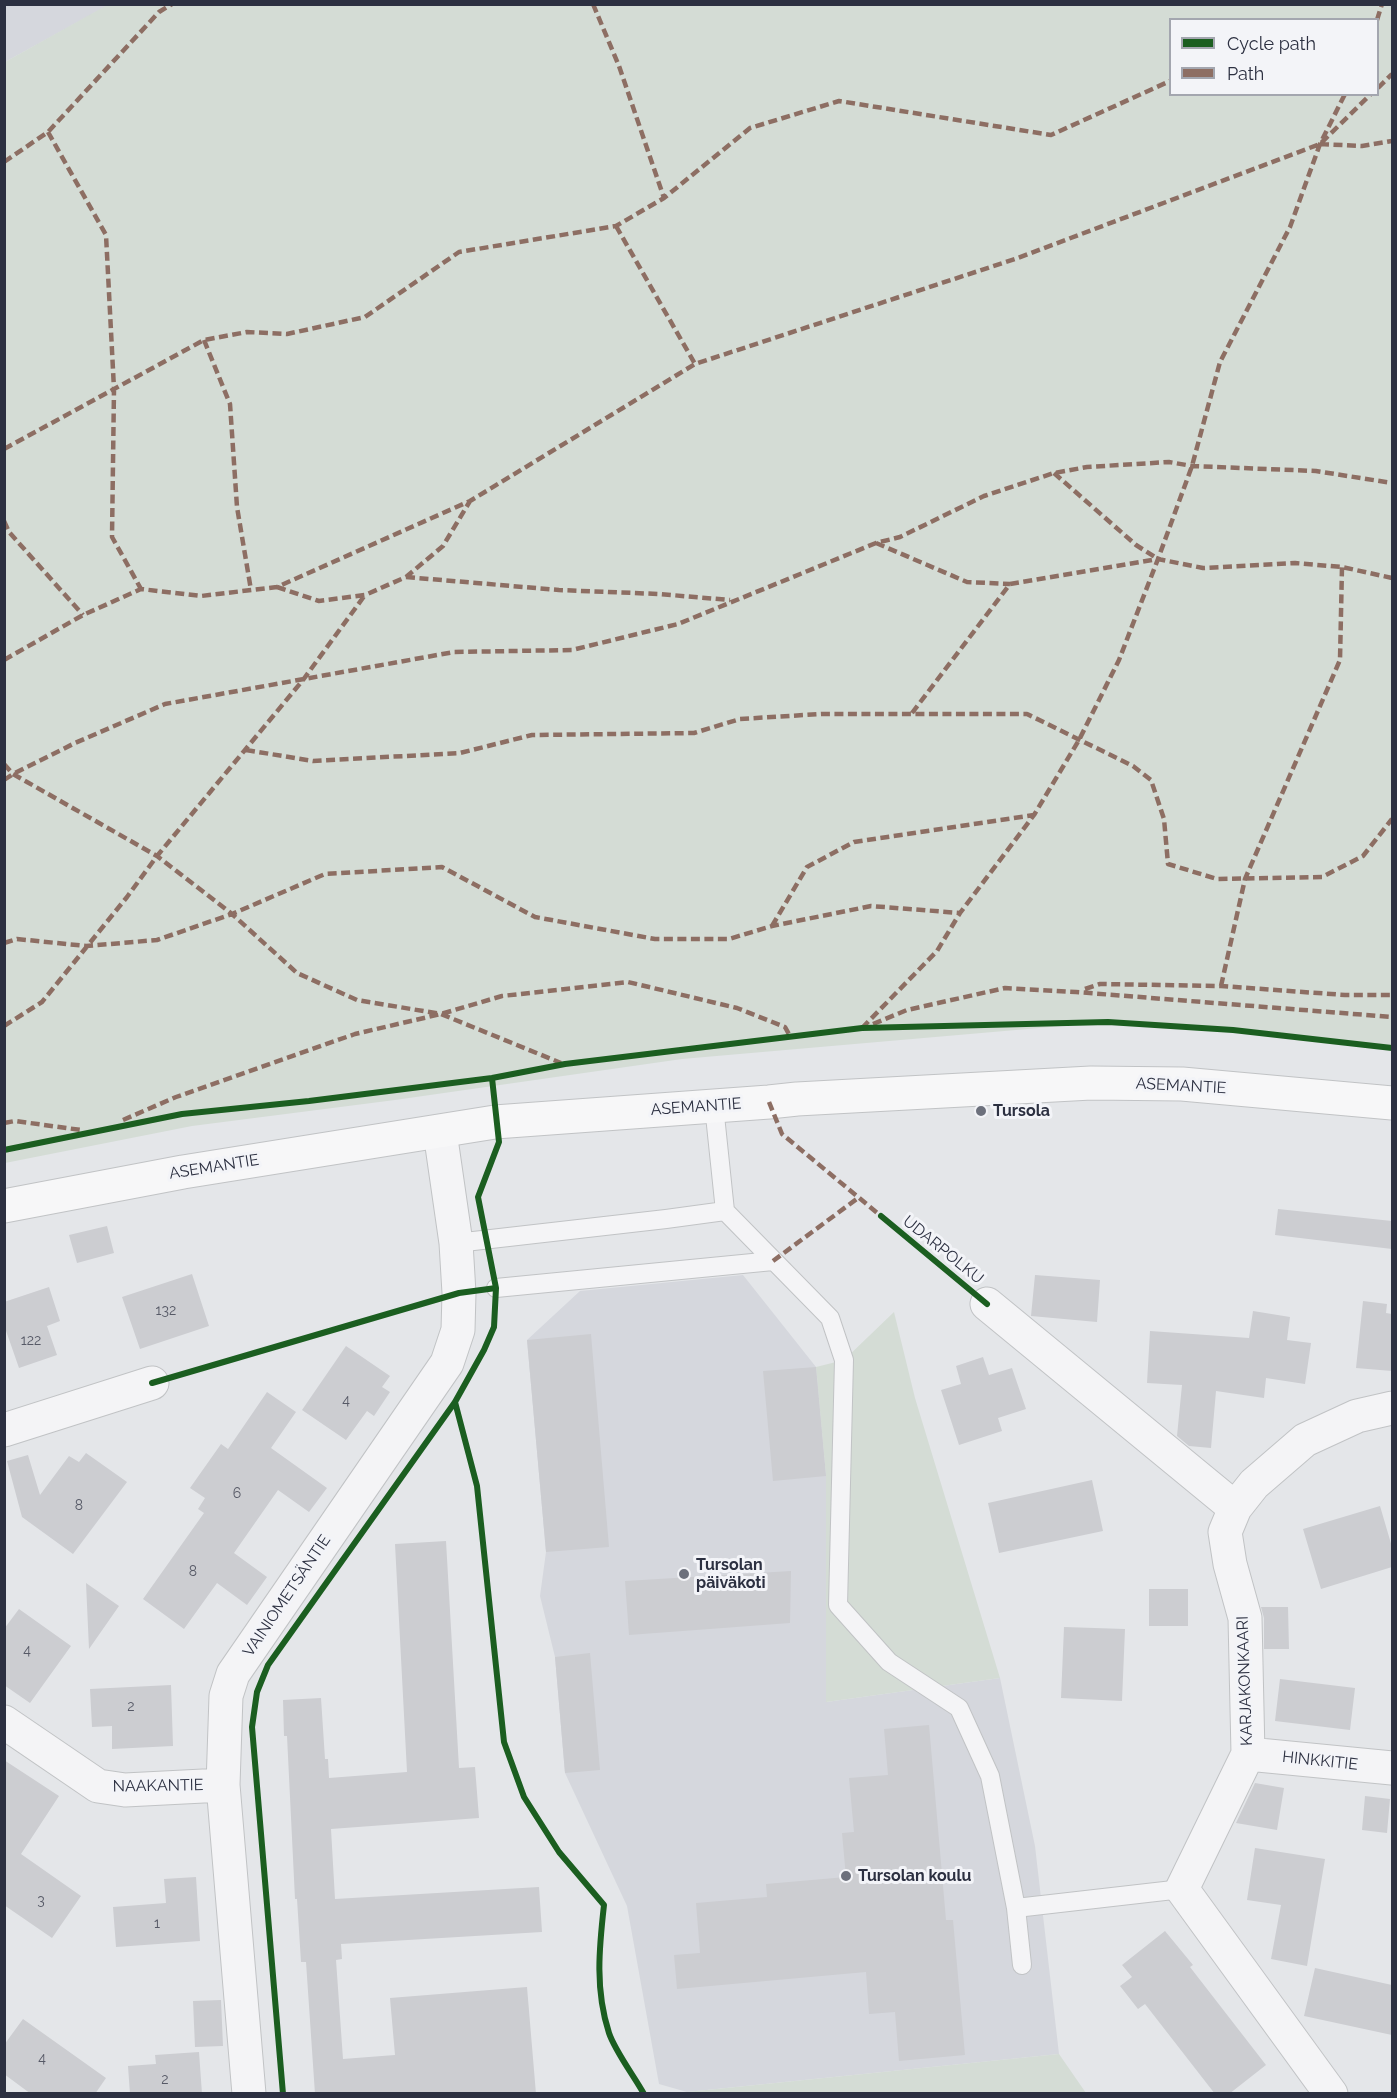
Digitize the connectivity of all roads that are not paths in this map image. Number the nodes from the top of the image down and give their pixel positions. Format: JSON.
{"nodes":[{"id":1,"x":1392,"y":1103,"type":"edge"},
{"id":2,"x":714,"y":1106,"type":"junction"},
{"id":3,"x":440,"y":1132,"type":"junction"},
{"id":4,"x":4,"y":1206,"type":"edge"},
{"id":5,"x":725,"y":1211,"type":"junction"},
{"id":6,"x":471,"y":1241,"type":"junction"},
{"id":7,"x":773,"y":1261,"type":"junction"},
{"id":8,"x":496,"y":1288,"type":"dead end"},
{"id":9,"x":987,"y":1304,"type":"dead end"},
{"id":10,"x":152,"y":1383,"type":"dead end"},
{"id":11,"x":1392,"y":1408,"type":"edge"},
{"id":12,"x":4,"y":1430,"type":"edge"},
{"id":13,"x":1235,"y":1508,"type":"junction"},
{"id":14,"x":4,"y":1722,"type":"edge"},
{"id":15,"x":1248,"y":1754,"type":"junction"},
{"id":16,"x":1392,"y":1768,"type":"edge"},
{"id":17,"x":223,"y":1785,"type":"junction"},
{"id":18,"x":1182,"y":1889,"type":"junction"},
{"id":19,"x":1016,"y":1908,"type":"junction"},
{"id":20,"x":1023,"y":1965,"type":"dead end"},
{"id":21,"x":249,"y":2094,"type":"edge"},
{"id":22,"x":1331,"y":2094,"type":"edge"}],
"edges":[{"from":1,"to":2,"type":"main road","name":"ASEMANTIE"},
{"from":2,"to":3,"type":"main road","name":"ASEMANTIE"},
{"from":2,"to":5,"type":"lane"},
{"from":3,"to":4,"type":"main road","name":"ASEMANTIE"},
{"from":3,"to":6,"type":"street","name":"VAINIOMETSÄNTIE"},
{"from":5,"to":6,"type":"lane"},
{"from":5,"to":7,"type":"lane"},
{"from":6,"to":17,"type":"street","name":"VAINIOMETSÄNTIE"},
{"from":7,"to":8,"type":"lane"},
{"from":7,"to":19,"type":"lane"},
{"from":9,"to":13,"type":"street","name":"UDARPOLKU"},
{"from":10,"to":12,"type":"street"},
{"from":11,"to":13,"type":"street","name":"KARJAKONKAARI"},
{"from":13,"to":15,"type":"street","name":"KARJAKONKAARI"},
{"from":14,"to":17,"type":"street","name":"NAAKANTIE"},
{"from":15,"to":16,"type":"street","name":"HINKKITIE"},
{"from":15,"to":18,"type":"street","name":"KARJAKONKAARI"},
{"from":17,"to":21,"type":"street","name":"VAINIOMETSÄNTIE"},
{"from":18,"to":19,"type":"lane"},
{"from":18,"to":22,"type":"street"},
{"from":19,"to":20,"type":"lane"}]}
